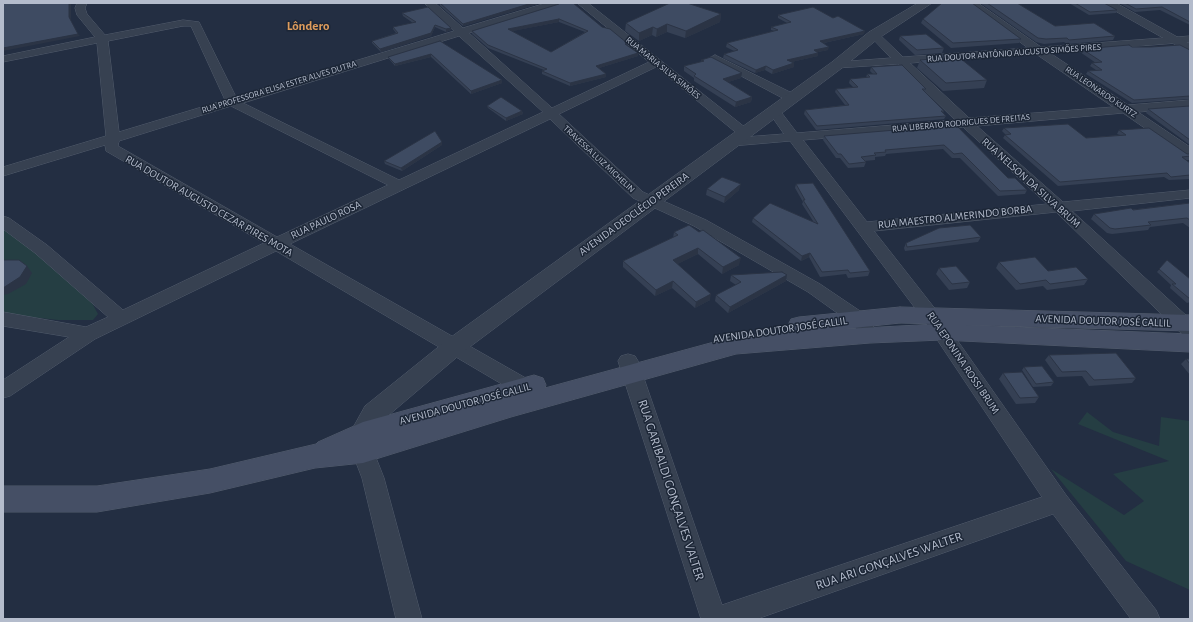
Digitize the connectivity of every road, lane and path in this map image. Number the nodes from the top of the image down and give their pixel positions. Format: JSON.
{"nodes":[{"id":1,"x":82,"y":3,"type":"edge"},
{"id":2,"x":429,"y":3,"type":"edge"},
{"id":3,"x":556,"y":3,"type":"edge"},
{"id":4,"x":582,"y":3,"type":"edge"},
{"id":5,"x":926,"y":3,"type":"edge"},
{"id":6,"x":972,"y":3,"type":"edge"},
{"id":7,"x":1106,"y":3,"type":"edge"},
{"id":8,"x":461,"y":31,"type":"junction"},
{"id":9,"x":874,"y":35,"type":"junction"},
{"id":10,"x":102,"y":39,"type":"junction"},
{"id":11,"x":1190,"y":39,"type":"edge"},
{"id":12,"x":1174,"y":40,"type":"junction"},
{"id":13,"x":1190,"y":49,"type":"edge"},
{"id":14,"x":1040,"y":51,"type":"junction"},
{"id":15,"x":715,"y":58,"type":"edge"},
{"id":16,"x":3,"y":59,"type":"edge"},
{"id":17,"x":900,"y":62,"type":"junction"},
{"id":18,"x":656,"y":63,"type":"junction"},
{"id":19,"x":837,"y":65,"type":"junction"},
{"id":20,"x":792,"y":98,"type":"junction"},
{"id":21,"x":232,"y":102,"type":"junction"},
{"id":22,"x":1190,"y":104,"type":"edge"},
{"id":23,"x":1128,"y":110,"type":"junction"},
{"id":24,"x":774,"y":111,"type":"junction"},
{"id":25,"x":551,"y":113,"type":"junction"},
{"id":26,"x":965,"y":122,"type":"junction"},
{"id":27,"x":738,"y":137,"type":"junction"},
{"id":28,"x":796,"y":137,"type":"junction"},
{"id":29,"x":114,"y":138,"type":"junction"},
{"id":30,"x":1190,"y":153,"type":"edge"},
{"id":31,"x":3,"y":172,"type":"edge"},
{"id":32,"x":399,"y":185,"type":"junction"},
{"id":33,"x":1190,"y":194,"type":"edge"},
{"id":34,"x":652,"y":200,"type":"junction"},
{"id":35,"x":1059,"y":207,"type":"junction"},
{"id":36,"x":3,"y":221,"type":"edge"},
{"id":37,"x":863,"y":227,"type":"junction"},
{"id":38,"x":274,"y":244,"type":"junction"},
{"id":39,"x":121,"y":318,"type":"junction"},
{"id":40,"x":3,"y":319,"type":"edge"},
{"id":41,"x":936,"y":324,"type":"junction"},
{"id":42,"x":865,"y":327,"type":"junction"},
{"id":43,"x":1188,"y":330,"type":"edge"},
{"id":44,"x":88,"y":334,"type":"junction"},
{"id":45,"x":455,"y":346,"type":"junction"},
{"id":46,"x":630,"y":367,"type":"junction"},
{"id":47,"x":524,"y":387,"type":"junction"},
{"id":48,"x":3,"y":390,"type":"edge"},
{"id":49,"x":363,"y":442,"type":"junction"},
{"id":50,"x":3,"y":498,"type":"edge"},
{"id":51,"x":1058,"y":502,"type":"junction"},
{"id":52,"x":409,"y":619,"type":"edge"},
{"id":53,"x":714,"y":619,"type":"edge"},
{"id":54,"x":720,"y":619,"type":"edge"},
{"id":55,"x":1147,"y":619,"type":"edge"}],
"edges":[{"from":1,"to":10,"type":"street"},
{"from":2,"to":8,"type":"street","name":"TRAVESSA LUIZ MICHELIN"},
{"from":3,"to":8,"type":"street","name":"RUA PROFESSORA ELISA ESTER ALVES DUTRA"},
{"from":4,"to":18,"type":"street","name":"RUA MARIA SILVA SIMÕES"},
{"from":5,"to":9,"type":"street","name":"AVENIDA DEOCLÉCIO PEREIRA"},
{"from":6,"to":14,"type":"street","name":"RUA LEONARDO KURTZ"},
{"from":7,"to":12,"type":"street"},
{"from":8,"to":21,"type":"street","name":"RUA PROFESSORA ELISA ESTER ALVES DUTRA"},
{"from":8,"to":25,"type":"street","name":"TRAVESSA LUIZ MICHELIN"},
{"from":9,"to":17,"type":"street","name":"RUA NELSON DA SILVA BRUM"},
{"from":9,"to":19,"type":"street","name":"AVENIDA DEOCLÉCIO PEREIRA"},
{"from":10,"to":16,"type":"street"},
{"from":10,"to":21,"type":"street"},
{"from":10,"to":29,"type":"street","name":"RUA DOUTOR AUGUSTO CEZAR PIRES MOTA"},
{"from":11,"to":12,"type":"street","name":"RUA DOUTOR ANTÔNIO AUGUSTO SIMÕES PIRES"},
{"from":12,"to":13,"type":"street"},
{"from":12,"to":14,"type":"street","name":"RUA DOUTOR ANTÔNIO AUGUSTO SIMÕES PIRES"},
{"from":14,"to":17,"type":"street","name":"RUA DOUTOR ANTÔNIO AUGUSTO SIMÕES PIRES"},
{"from":14,"to":23,"type":"street","name":"RUA LEONARDO KURTZ"},
{"from":15,"to":20,"type":"street"},
{"from":17,"to":19,"type":"street","name":"RUA DOUTOR ANTÔNIO AUGUSTO SIMÕES PIRES"},
{"from":17,"to":26,"type":"street","name":"RUA NELSON DA SILVA BRUM"},
{"from":18,"to":25,"type":"street","name":"RUA PAULO ROSA"},
{"from":18,"to":27,"type":"street","name":"RUA MARIA SILVA SIMÕES"},
{"from":19,"to":20,"type":"street","name":"AVENIDA DEOCLÉCIO PEREIRA"},
{"from":20,"to":24,"type":"street","name":"AVENIDA DEOCLÉCIO PEREIRA"},
{"from":21,"to":29,"type":"street","name":"RUA PROFESSORA ELISA ESTER ALVES DUTRA"},
{"from":21,"to":32,"type":"street"},
{"from":22,"to":23,"type":"street","name":"RUA LIBERATO RODRIGUES DE FREITAS"},
{"from":23,"to":26,"type":"street","name":"RUA LIBERATO RODRIGUES DE FREITAS"},
{"from":23,"to":30,"type":"street","name":"RUA LEONARDO KURTZ"},
{"from":24,"to":27,"type":"street","name":"AVENIDA DEOCLÉCIO PEREIRA"},
{"from":24,"to":28,"type":"street","name":"RUA EPONINA ROSSI BRUM"},
{"from":25,"to":32,"type":"street","name":"RUA PAULO ROSA"},
{"from":25,"to":34,"type":"street","name":"TRAVESSA LUIZ MICHELIN"},
{"from":26,"to":28,"type":"street","name":"RUA LIBERATO RODRIGUES DE FREITAS"},
{"from":26,"to":35,"type":"street","name":"RUA NELSON DA SILVA BRUM"},
{"from":27,"to":28,"type":"street","name":"RUA LIBERATO RODRIGUES DE FREITAS"},
{"from":27,"to":34,"type":"street","name":"AVENIDA DEOCLÉCIO PEREIRA"},
{"from":28,"to":37,"type":"street","name":"RUA EPONINA ROSSI BRUM"},
{"from":29,"to":31,"type":"street","name":"RUA PROFESSORA ELISA ESTER ALVES DUTRA"},
{"from":29,"to":38,"type":"street","name":"RUA DOUTOR AUGUSTO CEZAR PIRES MOTA"},
{"from":32,"to":38,"type":"street","name":"RUA PAULO ROSA"},
{"from":33,"to":35,"type":"street","name":"RUA MAESTRO ALMERINDO BORBA"},
{"from":34,"to":42,"type":"street","name":"TRAVESSA LUIZ MICHELIN"},
{"from":34,"to":45,"type":"street","name":"AVENIDA DEOCLÉCIO PEREIRA"},
{"from":35,"to":37,"type":"street","name":"RUA MAESTRO ALMERINDO BORBA"},
{"from":35,"to":43,"type":"street","name":"RUA NELSON DA SILVA BRUM"},
{"from":36,"to":39,"type":"street"},
{"from":37,"to":41,"type":"street","name":"RUA EPONINA ROSSI BRUM"},
{"from":38,"to":39,"type":"street","name":"RUA PAULO ROSA"},
{"from":38,"to":45,"type":"street","name":"RUA DOUTOR AUGUSTO CEZAR PIRES MOTA"},
{"from":39,"to":44,"type":"street","name":"RUA PAULO ROSA"},
{"from":40,"to":44,"type":"street"},
{"from":41,"to":42,"type":"main road","name":"AVENIDA DOUTOR JOSÉ CALLIL"},
{"from":41,"to":43,"type":"main road","name":"AVENIDA DOUTOR JOSÉ CALLIL"},
{"from":41,"to":51,"type":"street","name":"RUA EPONINA ROSSI BRUM"},
{"from":42,"to":46,"type":"main road","name":"AVENIDA DOUTOR JOSÉ CALLIL"},
{"from":44,"to":48,"type":"street","name":"RUA PAULO ROSA"},
{"from":45,"to":47,"type":"street","name":"RUA DOUTOR AUGUSTO CEZAR PIRES MOTA"},
{"from":45,"to":49,"type":"street","name":"AVENIDA DEOCLÉCIO PEREIRA"},
{"from":46,"to":47,"type":"main road","name":"AVENIDA DOUTOR JOSÉ CALLIL"},
{"from":46,"to":49,"type":"main road","name":"AVENIDA DOUTOR JOSÉ CALLIL"},
{"from":46,"to":53,"type":"street","name":"RUA GARIBALDI GONÇALVES VALTER"},
{"from":47,"to":49,"type":"main road","name":"AVENIDA DOUTOR JOSÉ CALLIL"},
{"from":49,"to":50,"type":"main road","name":"AVENIDA DOUTOR JOSÉ CALLIL"},
{"from":49,"to":52,"type":"street"},
{"from":51,"to":54,"type":"street","name":"RUA ARI GONÇALVES WALTER"},
{"from":51,"to":55,"type":"street","name":"RUA EPONINA ROSSI BRUM"}]}
